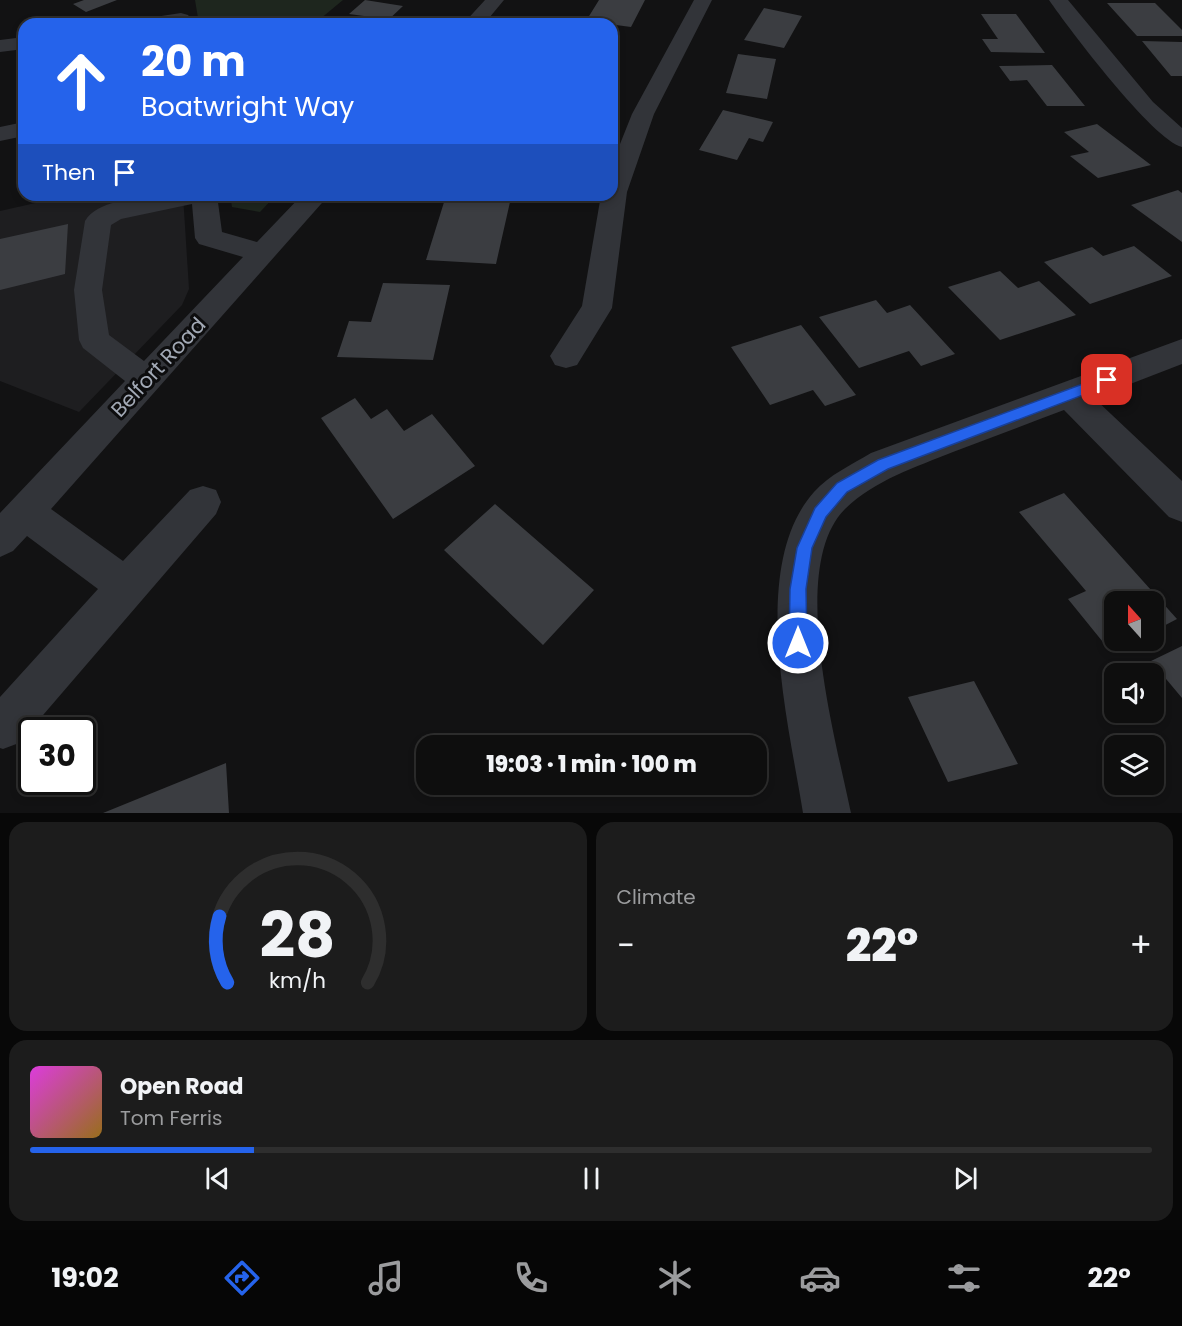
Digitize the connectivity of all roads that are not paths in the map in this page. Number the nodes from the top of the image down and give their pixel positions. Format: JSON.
{"nodes":[{"id":1,"x":495,"y":0,"type":"edge"},
{"id":2,"x":703,"y":0,"type":"edge"},
{"id":3,"x":1058,"y":0,"type":"edge"},
{"id":4,"x":181,"y":14,"type":"edge"},
{"id":5,"x":165,"y":18,"type":"edge"},
{"id":6,"x":478,"y":18,"type":"edge"},
{"id":7,"x":18,"y":43,"type":"edge"},
{"id":8,"x":0,"y":46,"type":"edge"},
{"id":9,"x":18,"y":130,"type":"edge"},
{"id":10,"x":0,"y":134,"type":"edge"},
{"id":11,"x":1182,"y":140,"type":"edge"},
{"id":12,"x":618,"y":181,"type":"edge"},
{"id":13,"x":165,"y":201,"type":"edge"},
{"id":14,"x":205,"y":201,"type":"edge"},
{"id":15,"x":311,"y":201,"type":"edge"},
{"id":16,"x":613,"y":201,"type":"edge"},
{"id":17,"x":263,"y":253,"type":"junction"},
{"id":18,"x":1182,"y":351,"type":"edge"},
{"id":19,"x":566,"y":357,"type":"dead end"},
{"id":20,"x":146,"y":380,"type":"junction"},
{"id":21,"x":1070,"y":395,"type":"junction"},
{"id":22,"x":203,"y":502,"type":"dead end"},
{"id":23,"x":1182,"y":505,"type":"edge"},
{"id":24,"x":13,"y":525,"type":"edge"},
{"id":25,"x":126,"y":587,"type":"junction"},
{"id":26,"x":3,"y":728,"type":"dead end"},
{"id":27,"x":827,"y":813,"type":"edge"}],
"edges":[{"from":1,"to":6,"type":"street"},
{"from":2,"to":12,"type":"street"},
{"from":3,"to":11,"type":"street"},
{"from":4,"to":5,"type":"street"},
{"from":7,"to":8,"type":"street"},
{"from":9,"to":10,"type":"street"},
{"from":13,"to":20,"type":"street"},
{"from":14,"to":17,"type":"street"},
{"from":15,"to":17,"type":"street","name":"Belfort Road"},
{"from":16,"to":19,"type":"street"},
{"from":17,"to":20,"type":"street","name":"Belfort Road"},
{"from":18,"to":21,"type":"street"},
{"from":20,"to":24,"type":"street","name":"Belfort Road"},
{"from":21,"to":23,"type":"street"},
{"from":21,"to":27,"type":"street"},
{"from":22,"to":25,"type":"street"},
{"from":24,"to":25,"type":"street"},
{"from":25,"to":26,"type":"street"}]}
